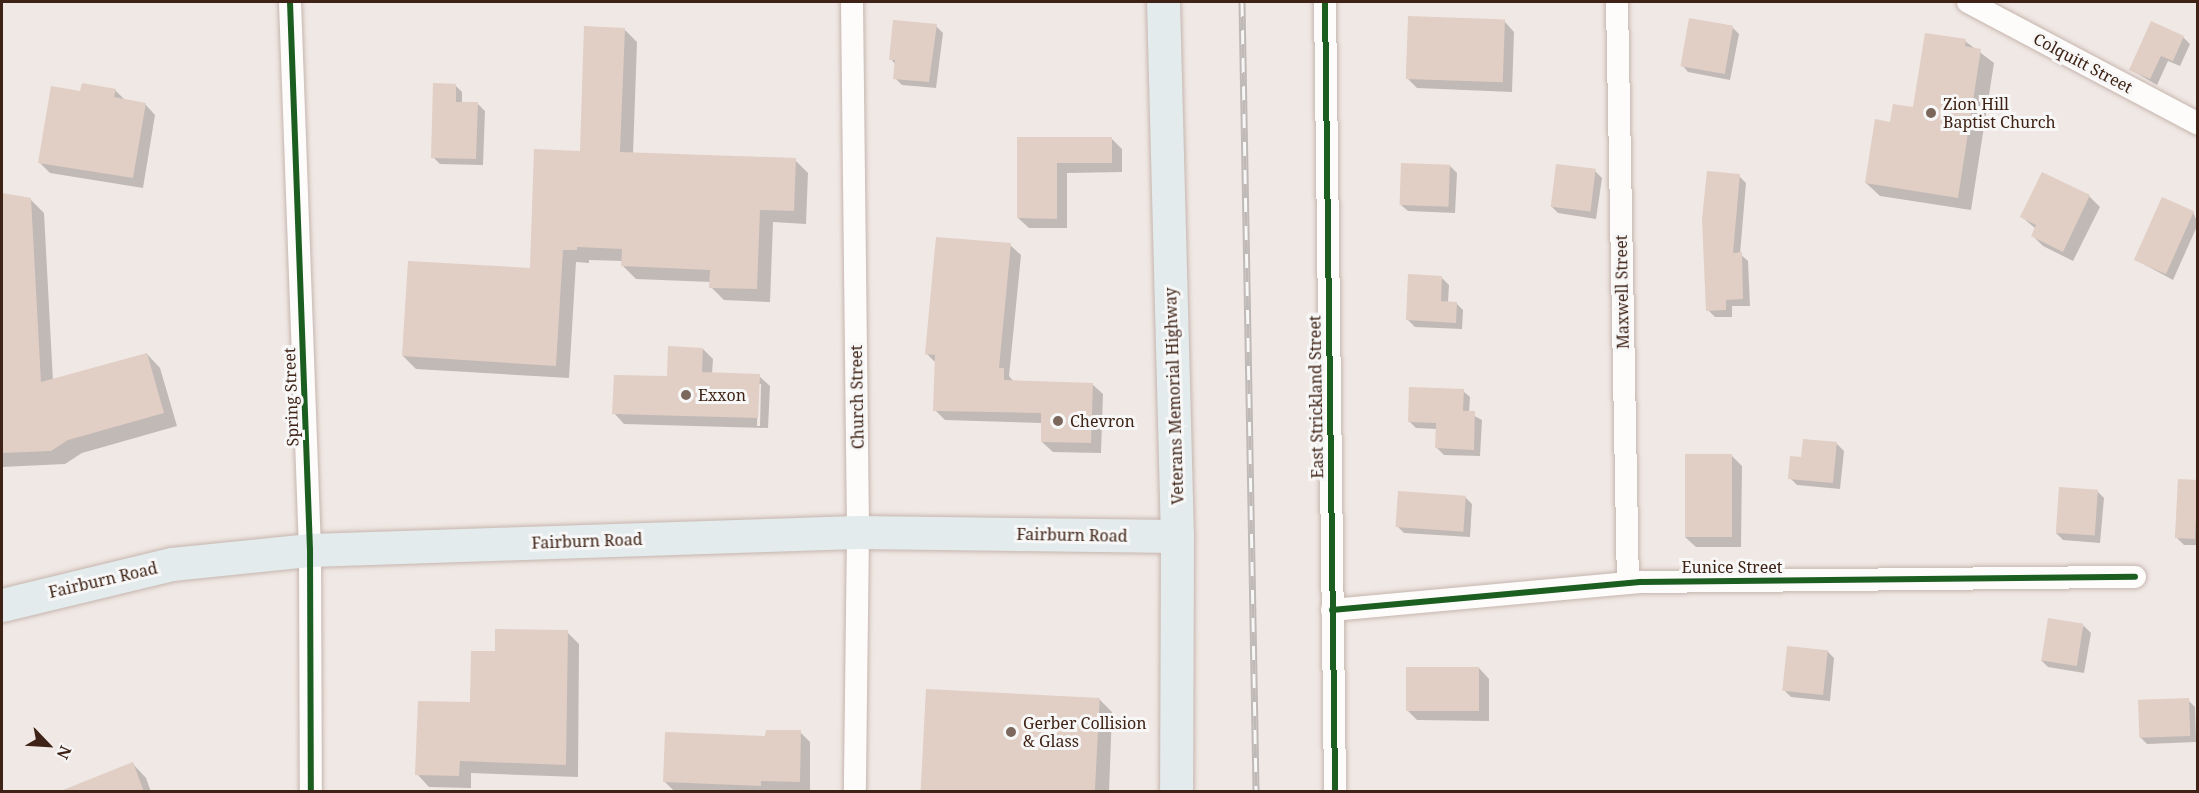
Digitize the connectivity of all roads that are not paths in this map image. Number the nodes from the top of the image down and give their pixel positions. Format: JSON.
{"nodes":[{"id":1,"x":291,"y":2,"type":"edge"},
{"id":2,"x":852,"y":2,"type":"edge"},
{"id":3,"x":1163,"y":2,"type":"edge"},
{"id":4,"x":1325,"y":2,"type":"edge"},
{"id":5,"x":1617,"y":2,"type":"edge"},
{"id":6,"x":1968,"y":2,"type":"edge"},
{"id":7,"x":2198,"y":124,"type":"edge"},
{"id":8,"x":858,"y":532,"type":"junction"},
{"id":9,"x":1177,"y":536,"type":"junction"},
{"id":10,"x":310,"y":550,"type":"junction"},
{"id":11,"x":2135,"y":577,"type":"dead end"},
{"id":12,"x":1628,"y":583,"type":"junction"},
{"id":13,"x":2,"y":605,"type":"edge"},
{"id":14,"x":1332,"y":610,"type":"junction"},
{"id":15,"x":311,"y":792,"type":"edge"},
{"id":16,"x":855,"y":792,"type":"edge"},
{"id":17,"x":1176,"y":792,"type":"edge"},
{"id":18,"x":1335,"y":792,"type":"edge"}],
"edges":[{"from":1,"to":10,"type":"street","name":"Spring Street"},
{"from":2,"to":8,"type":"street","name":"Church Street"},
{"from":3,"to":9,"type":"main road","name":"Veterans Memorial Highway"},
{"from":4,"to":14,"type":"street","name":"East Strickland Street"},
{"from":5,"to":12,"type":"street","name":"Maxwell Street"},
{"from":6,"to":7,"type":"street","name":"Colquitt Street"},
{"from":8,"to":9,"type":"main road","name":"Fairburn Road"},
{"from":8,"to":10,"type":"main road","name":"Fairburn Road"},
{"from":8,"to":16,"type":"street","name":"Church Street"},
{"from":9,"to":17,"type":"main road","name":"Veterans Memorial Highway"},
{"from":10,"to":13,"type":"main road","name":"Fairburn Road"},
{"from":10,"to":15,"type":"street","name":"Spring Street"},
{"from":11,"to":12,"type":"street","name":"Eunice Street"},
{"from":12,"to":14,"type":"street","name":"Eunice Street"},
{"from":14,"to":18,"type":"street","name":"East Strickland Street"}]}
